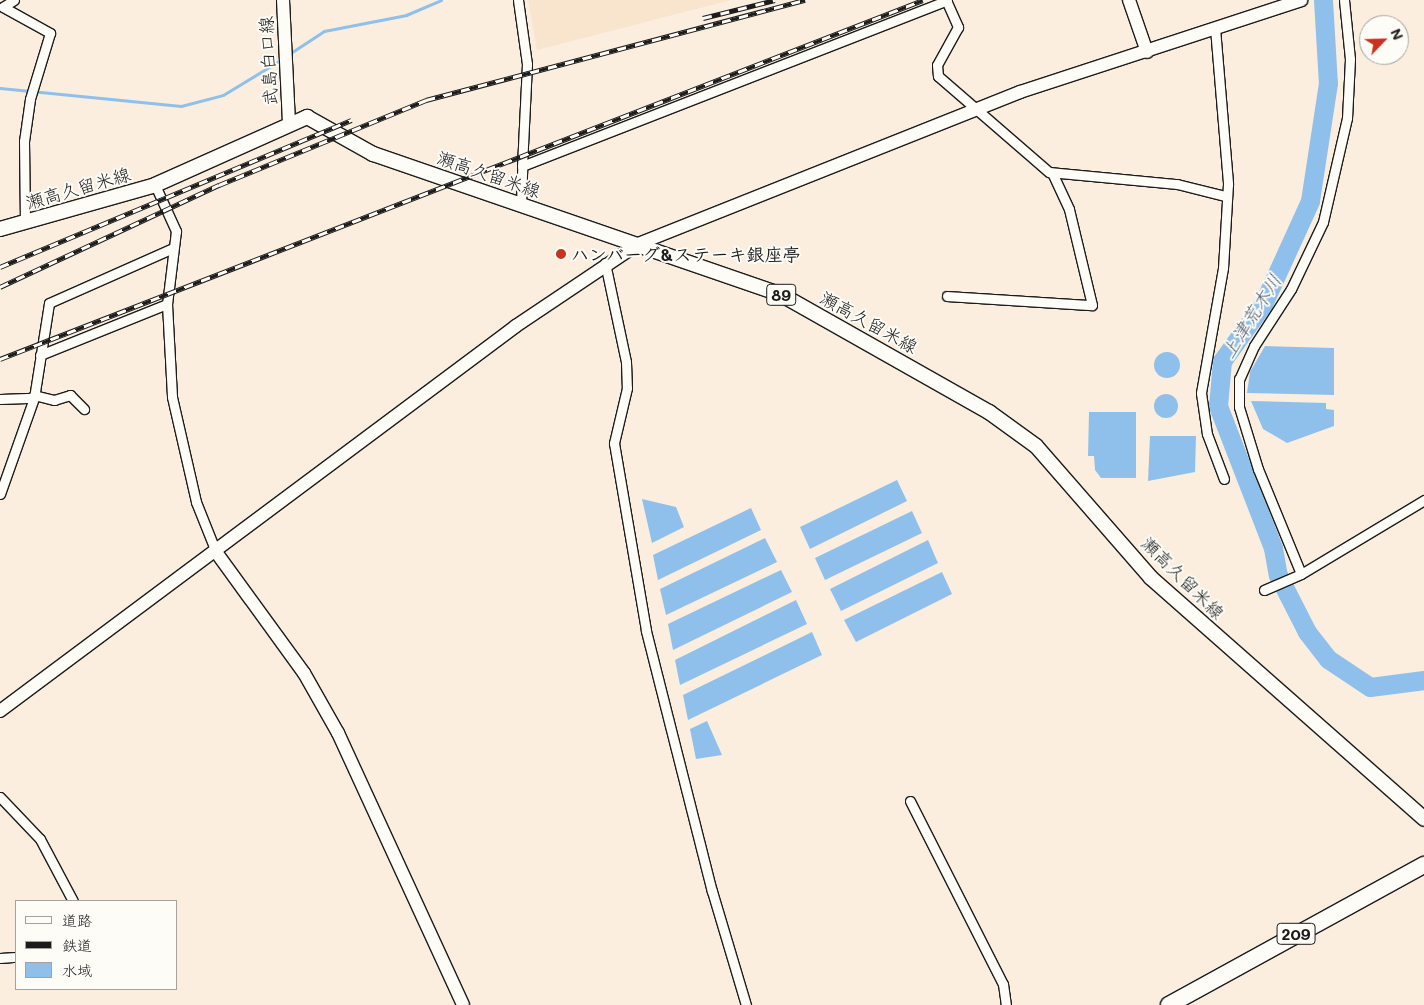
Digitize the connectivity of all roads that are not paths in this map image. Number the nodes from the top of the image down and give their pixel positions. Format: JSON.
{"nodes":[{"id":1,"x":14,"y":0,"type":"edge"},
{"id":2,"x":283,"y":0,"type":"edge"},
{"id":3,"x":518,"y":0,"type":"edge"},
{"id":4,"x":947,"y":0,"type":"edge"},
{"id":5,"x":1128,"y":0,"type":"edge"},
{"id":6,"x":1300,"y":0,"type":"edge"},
{"id":7,"x":1344,"y":0,"type":"edge"},
{"id":8,"x":1,"y":6,"type":"edge"},
{"id":9,"x":1215,"y":28,"type":"junction"},
{"id":10,"x":1146,"y":52,"type":"junction"},
{"id":11,"x":979,"y":108,"type":"junction"},
{"id":12,"x":289,"y":121,"type":"junction"},
{"id":13,"x":522,"y":166,"type":"junction"},
{"id":14,"x":1052,"y":173,"type":"junction"},
{"id":15,"x":155,"y":185,"type":"junction"},
{"id":16,"x":1225,"y":196,"type":"junction"},
{"id":17,"x":521,"y":204,"type":"junction"},
{"id":18,"x":25,"y":222,"type":"junction"},
{"id":19,"x":0,"y":228,"type":"edge"},
{"id":20,"x":638,"y":244,"type":"junction"},
{"id":21,"x":173,"y":248,"type":"junction"},
{"id":22,"x":605,"y":262,"type":"junction"},
{"id":23,"x":947,"y":296,"type":"dead end"},
{"id":24,"x":167,"y":304,"type":"junction"},
{"id":25,"x":40,"y":355,"type":"junction"},
{"id":26,"x":34,"y":396,"type":"junction"},
{"id":27,"x":0,"y":399,"type":"edge"},
{"id":28,"x":84,"y":409,"type":"dead end"},
{"id":29,"x":1224,"y":479,"type":"dead end"},
{"id":30,"x":0,"y":494,"type":"edge"},
{"id":31,"x":1424,"y":500,"type":"edge"},
{"id":32,"x":216,"y":552,"type":"junction"},
{"id":33,"x":1301,"y":574,"type":"junction"},
{"id":34,"x":1264,"y":590,"type":"dead end"},
{"id":35,"x":0,"y":711,"type":"edge"},
{"id":36,"x":0,"y":797,"type":"edge"},
{"id":37,"x":910,"y":801,"type":"dead end"},
{"id":38,"x":1424,"y":819,"type":"edge"},
{"id":39,"x":1424,"y":865,"type":"edge"},
{"id":40,"x":72,"y":900,"type":"edge"},
{"id":41,"x":15,"y":956,"type":"edge"},
{"id":42,"x":0,"y":958,"type":"edge"},
{"id":43,"x":463,"y":1005,"type":"edge"},
{"id":44,"x":746,"y":1005,"type":"edge"},
{"id":45,"x":1006,"y":1005,"type":"edge"},
{"id":46,"x":1169,"y":1005,"type":"edge"}],
"edges":[{"from":1,"to":8,"type":"street"},
{"from":2,"to":12,"type":"street","name":"武島白口線"},
{"from":3,"to":13,"type":"street"},
{"from":4,"to":11,"type":"street"},
{"from":4,"to":13,"type":"street"},
{"from":5,"to":10,"type":"street"},
{"from":6,"to":9,"type":"street"},
{"from":7,"to":33,"type":"street"},
{"from":8,"to":18,"type":"street"},
{"from":9,"to":10,"type":"street"},
{"from":9,"to":16,"type":"street"},
{"from":10,"to":11,"type":"street"},
{"from":11,"to":14,"type":"street"},
{"from":11,"to":20,"type":"street"},
{"from":12,"to":15,"type":"main road","name":"瀬高久留米線","number":"89"},
{"from":12,"to":17,"type":"main road","name":"瀬高久留米線","number":"89"},
{"from":13,"to":17,"type":"street"},
{"from":14,"to":16,"type":"street"},
{"from":14,"to":23,"type":"street"},
{"from":15,"to":18,"type":"main road","name":"瀬高久留米線","number":"89"},
{"from":15,"to":21,"type":"street"},
{"from":16,"to":29,"type":"street"},
{"from":17,"to":20,"type":"main road","name":"瀬高久留米線","number":"89"},
{"from":18,"to":19,"type":"main road","name":"瀬高久留米線","number":"89"},
{"from":20,"to":22,"type":"street"},
{"from":20,"to":38,"type":"main road","name":"瀬高久留米線","number":"89"},
{"from":21,"to":24,"type":"street"},
{"from":21,"to":25,"type":"street"},
{"from":22,"to":32,"type":"street"},
{"from":22,"to":44,"type":"street"},
{"from":24,"to":25,"type":"street"},
{"from":24,"to":32,"type":"street"},
{"from":25,"to":26,"type":"street"},
{"from":26,"to":27,"type":"street"},
{"from":26,"to":28,"type":"street"},
{"from":26,"to":30,"type":"street"},
{"from":31,"to":33,"type":"street"},
{"from":32,"to":35,"type":"street"},
{"from":32,"to":43,"type":"street"},
{"from":33,"to":34,"type":"street"},
{"from":36,"to":40,"type":"street"},
{"from":37,"to":45,"type":"street"},
{"from":39,"to":46,"type":"highway","number":"209"},
{"from":41,"to":42,"type":"street"}]}
